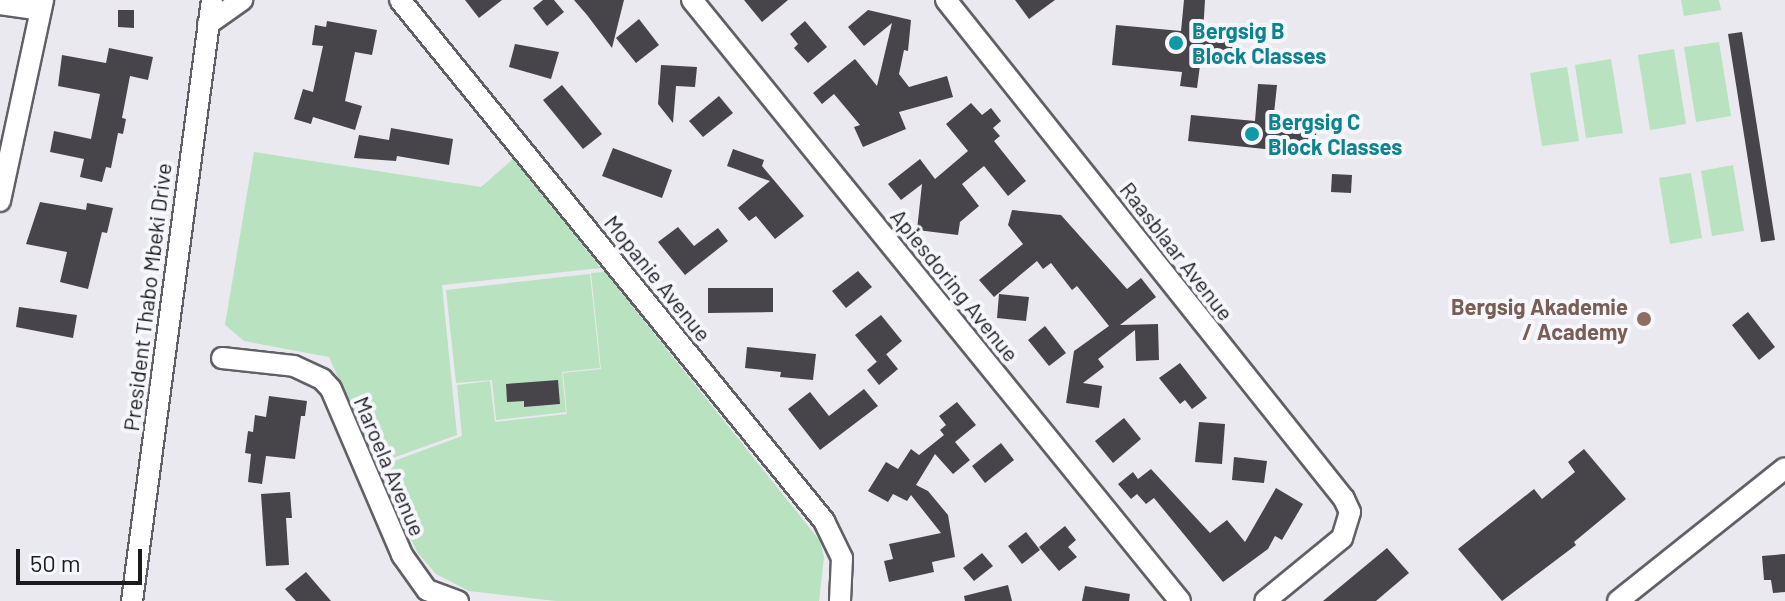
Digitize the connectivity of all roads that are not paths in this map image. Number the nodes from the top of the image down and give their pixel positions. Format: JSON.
{"nodes":[{"id":1,"x":212,"y":0,"type":"edge"},
{"id":2,"x":242,"y":0,"type":"edge"},
{"id":3,"x":400,"y":0,"type":"edge"},
{"id":4,"x":692,"y":0,"type":"edge"},
{"id":5,"x":946,"y":0,"type":"edge"},
{"id":6,"x":0,"y":4,"type":"edge"},
{"id":7,"x":42,"y":5,"type":"edge"},
{"id":8,"x":208,"y":24,"type":"junction"},
{"id":9,"x":0,"y":201,"type":"edge"},
{"id":10,"x":222,"y":358,"type":"dead end"},
{"id":11,"x":1785,"y":468,"type":"edge"},
{"id":12,"x":132,"y":601,"type":"edge"},
{"id":13,"x":458,"y":601,"type":"edge"},
{"id":14,"x":840,"y":601,"type":"edge"},
{"id":15,"x":1180,"y":601,"type":"edge"},
{"id":16,"x":1265,"y":601,"type":"edge"},
{"id":17,"x":1618,"y":601,"type":"edge"}],
"edges":[{"from":1,"to":8,"type":"street","name":"President Thabo Mbeki Drive"},
{"from":2,"to":8,"type":"street"},
{"from":3,"to":14,"type":"street","name":"Mopanie Avenue"},
{"from":4,"to":15,"type":"street","name":"Apiesdoring Avenue"},
{"from":5,"to":16,"type":"street","name":"Raasblaar Avenue"},
{"from":6,"to":7,"type":"street"},
{"from":7,"to":9,"type":"street"},
{"from":8,"to":12,"type":"street","name":"President Thabo Mbeki Drive"},
{"from":10,"to":13,"type":"street","name":"Maroela Avenue"},
{"from":11,"to":17,"type":"street"}]}
